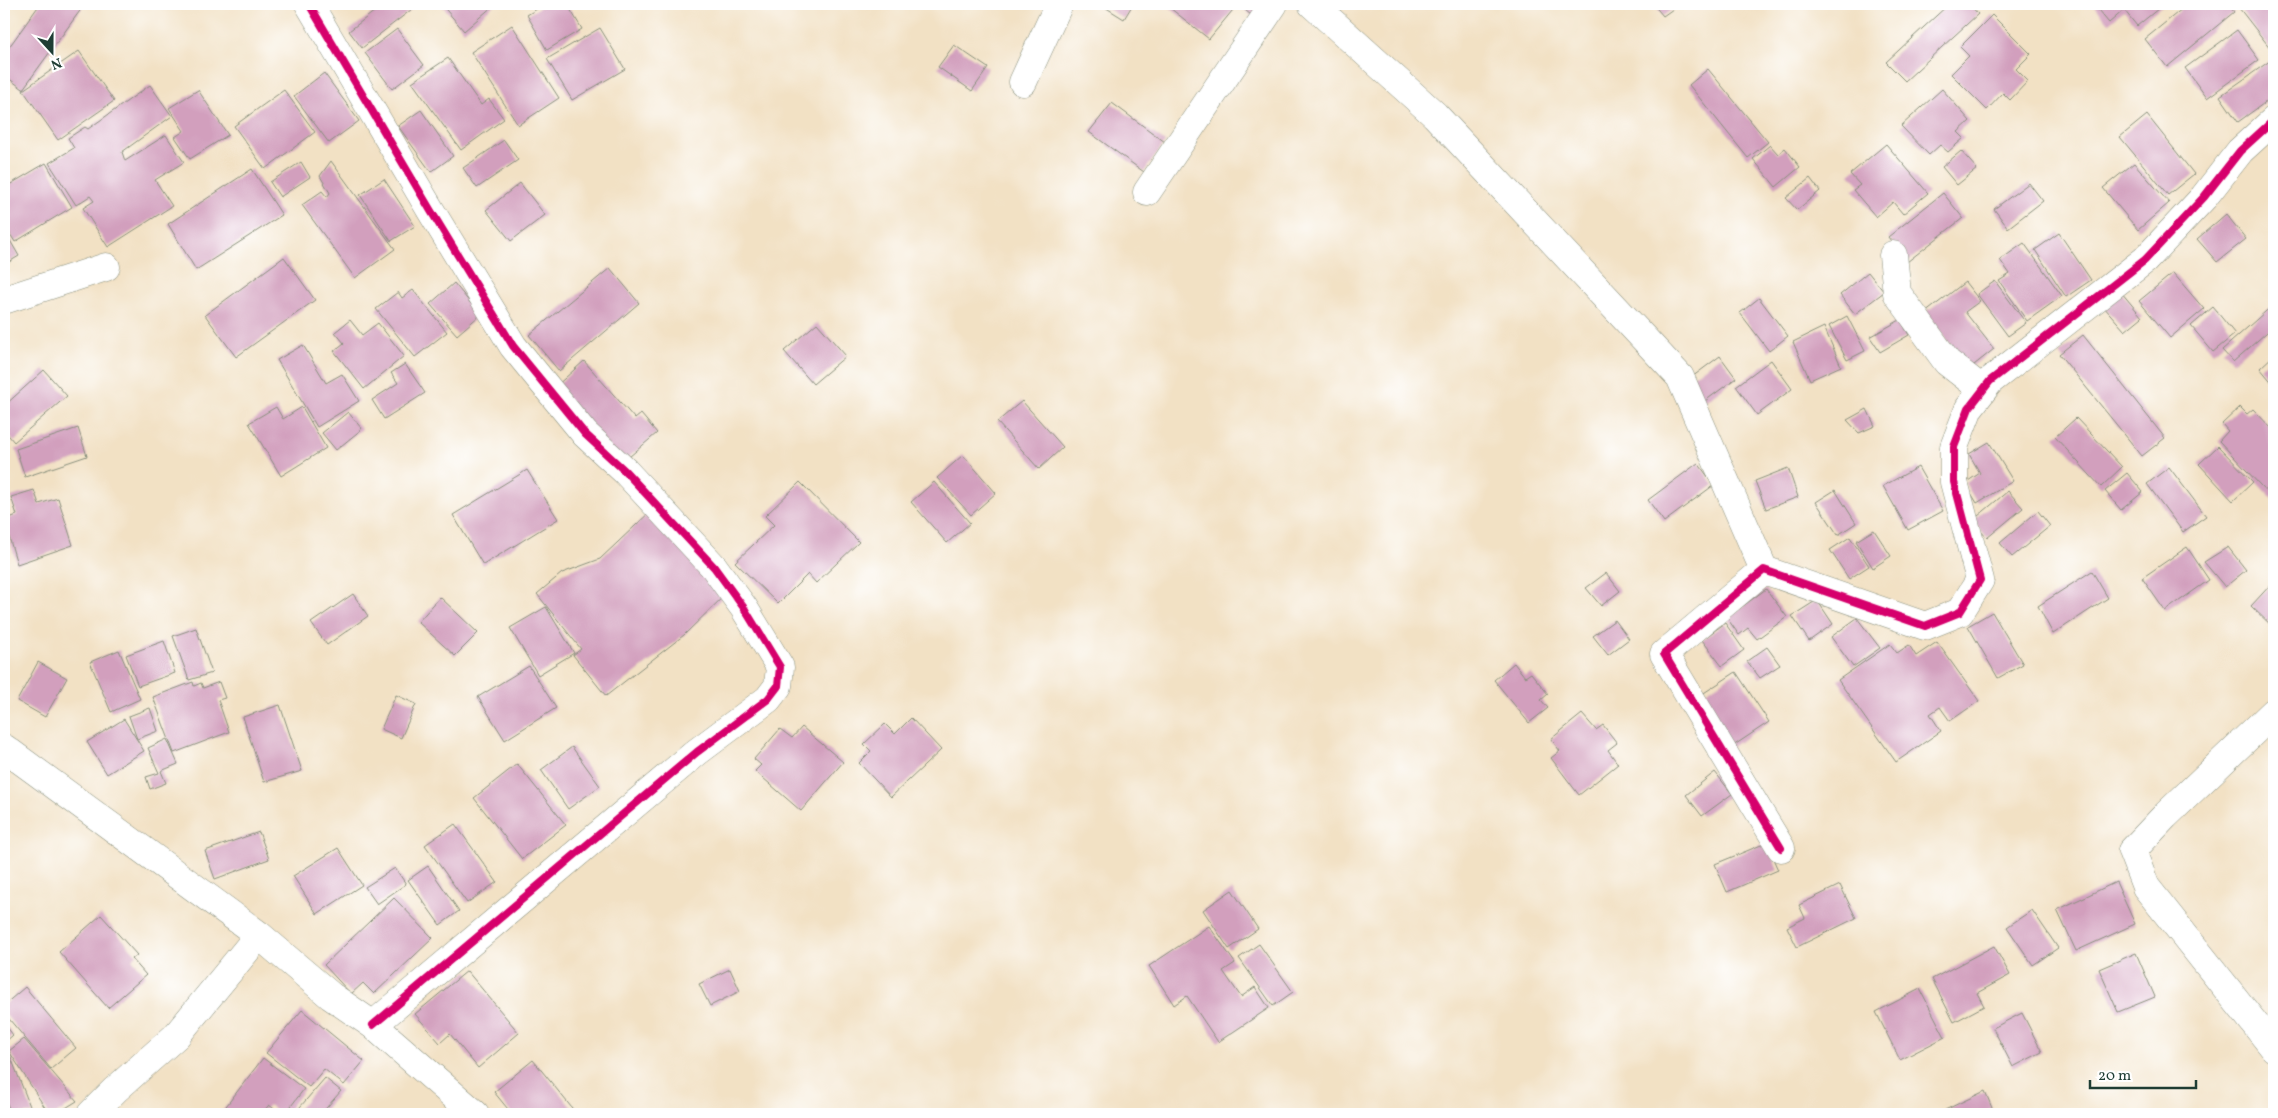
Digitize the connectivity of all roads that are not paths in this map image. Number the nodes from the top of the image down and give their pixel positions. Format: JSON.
{"nodes":[{"id":1,"x":309,"y":4,"type":"edge"},
{"id":2,"x":1059,"y":4,"type":"edge"},
{"id":3,"x":1274,"y":4,"type":"edge"},
{"id":4,"x":1312,"y":4,"type":"edge"},
{"id":5,"x":1023,"y":82,"type":"dead end"},
{"id":6,"x":2274,"y":120,"type":"edge"},
{"id":7,"x":1147,"y":192,"type":"dead end"},
{"id":8,"x":1894,"y":255,"type":"dead end"},
{"id":9,"x":106,"y":267,"type":"dead end"},
{"id":10,"x":4,"y":300,"type":"edge"},
{"id":11,"x":1983,"y":390,"type":"junction"},
{"id":12,"x":1764,"y":570,"type":"junction"},
{"id":13,"x":2274,"y":712,"type":"edge"},
{"id":14,"x":4,"y":748,"type":"edge"},
{"id":15,"x":1781,"y":848,"type":"dead end"},
{"id":16,"x":258,"y":935,"type":"junction"},
{"id":17,"x":373,"y":1025,"type":"junction"},
{"id":18,"x":2274,"y":1048,"type":"edge"},
{"id":19,"x":91,"y":1114,"type":"edge"},
{"id":20,"x":475,"y":1114,"type":"edge"}],
"edges":[{"from":1,"to":17,"type":"street"},
{"from":2,"to":5,"type":"street"},
{"from":3,"to":7,"type":"street"},
{"from":4,"to":12,"type":"street"},
{"from":6,"to":11,"type":"street"},
{"from":8,"to":11,"type":"street"},
{"from":9,"to":10,"type":"street"},
{"from":11,"to":12,"type":"street"},
{"from":12,"to":15,"type":"street"},
{"from":13,"to":18,"type":"street"},
{"from":14,"to":16,"type":"street"},
{"from":16,"to":17,"type":"street"},
{"from":16,"to":19,"type":"street"},
{"from":17,"to":20,"type":"street"}]}
